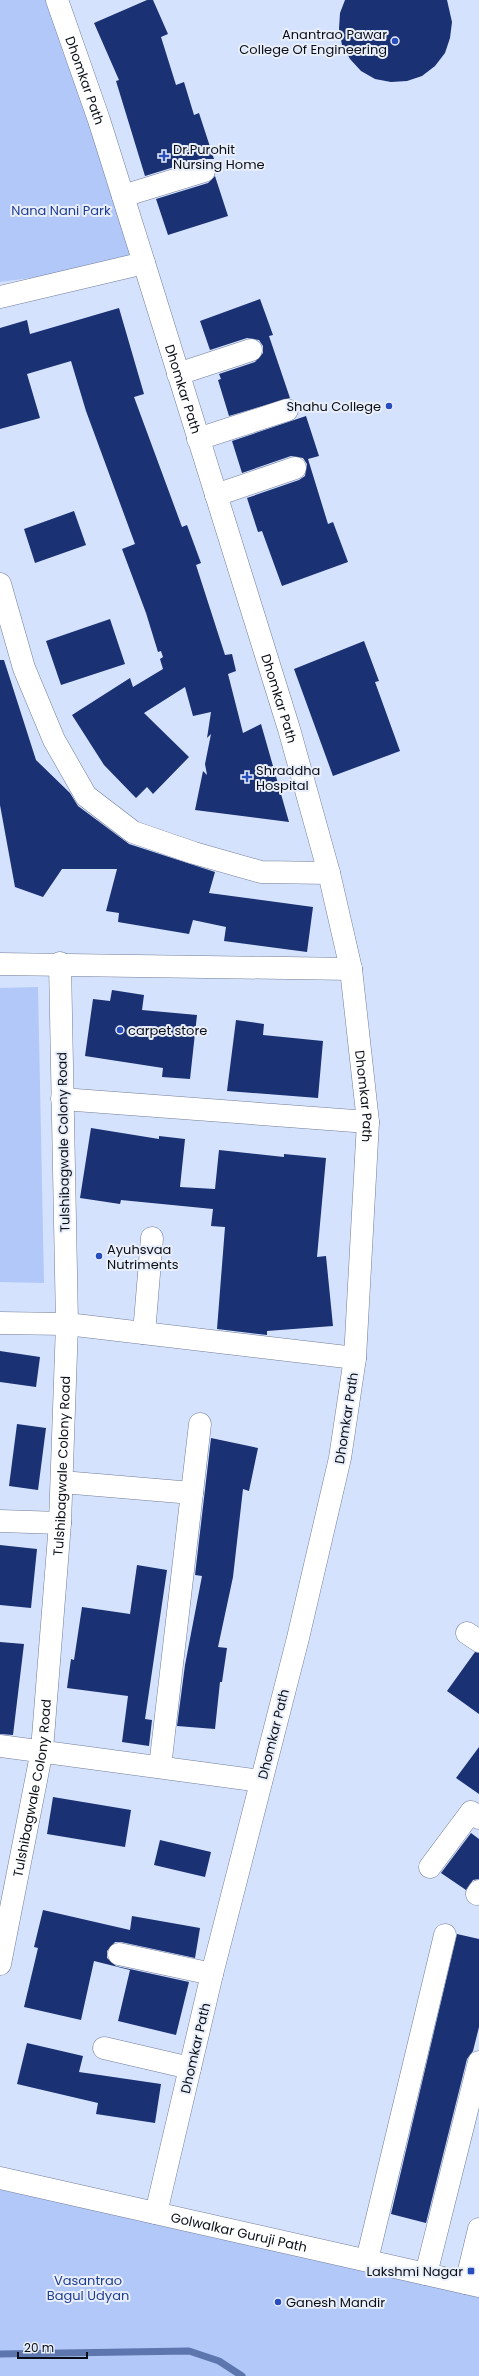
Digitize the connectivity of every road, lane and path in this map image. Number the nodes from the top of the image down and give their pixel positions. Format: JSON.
{"nodes":[{"id":1,"x":57,"y":0,"type":"edge"},
{"id":2,"x":204,"y":171,"type":"dead end"},
{"id":3,"x":123,"y":196,"type":"junction"},
{"id":4,"x":144,"y":263,"type":"junction"},
{"id":5,"x":0,"y":297,"type":"edge"},
{"id":6,"x":252,"y":350,"type":"dead end"},
{"id":7,"x":178,"y":374,"type":"junction"},
{"id":8,"x":287,"y":410,"type":"dead end"},
{"id":9,"x":198,"y":439,"type":"junction"},
{"id":10,"x":295,"y":468,"type":"dead end"},
{"id":11,"x":216,"y":495,"type":"junction"},
{"id":12,"x":0,"y":584,"type":"edge"},
{"id":13,"x":329,"y":873,"type":"junction"},
{"id":14,"x":60,"y":963,"type":"junction"},
{"id":15,"x":0,"y":964,"type":"edge"},
{"id":16,"x":351,"y":969,"type":"junction"},
{"id":17,"x":62,"y":1099,"type":"junction"},
{"id":18,"x":368,"y":1122,"type":"junction"},
{"id":19,"x":152,"y":1238,"type":"dead end"},
{"id":20,"x":0,"y":1323,"type":"edge"},
{"id":21,"x":67,"y":1324,"type":"junction"},
{"id":22,"x":144,"y":1333,"type":"junction"},
{"id":23,"x":355,"y":1358,"type":"junction"},
{"id":24,"x":200,"y":1424,"type":"dead end"},
{"id":25,"x":62,"y":1482,"type":"junction"},
{"id":26,"x":192,"y":1493,"type":"junction"},
{"id":27,"x":0,"y":1521,"type":"edge"},
{"id":28,"x":60,"y":1523,"type":"junction"},
{"id":29,"x":0,"y":1746,"type":"edge"},
{"id":30,"x":42,"y":1750,"type":"junction"},
{"id":31,"x":160,"y":1767,"type":"junction"},
{"id":32,"x":261,"y":1781,"type":"junction"},
{"id":33,"x":479,"y":1818,"type":"edge"},
{"id":34,"x":430,"y":1867,"type":"dead end"},
{"id":35,"x":445,"y":1935,"type":"dead end"},
{"id":36,"x":118,"y":1954,"type":"dead end"},
{"id":37,"x":0,"y":1964,"type":"edge"},
{"id":38,"x":212,"y":1974,"type":"junction"},
{"id":39,"x":104,"y":2048,"type":"dead end"},
{"id":40,"x":479,"y":2062,"type":"edge"},
{"id":41,"x":190,"y":2068,"type":"junction"},
{"id":42,"x":0,"y":2178,"type":"edge"},
{"id":43,"x":156,"y":2213,"type":"junction"},
{"id":44,"x":479,"y":2229,"type":"edge"},
{"id":45,"x":366,"y":2260,"type":"junction"},
{"id":46,"x":426,"y":2274,"type":"junction"},
{"id":47,"x":473,"y":2284,"type":"edge"}],
"edges":[{"from":1,"to":3,"type":"street","name":"Dhomkar Path"},
{"from":2,"to":3,"type":"street"},
{"from":3,"to":4,"type":"street","name":"Dhomkar Path"},
{"from":4,"to":5,"type":"street"},
{"from":4,"to":7,"type":"street","name":"Dhomkar Path"},
{"from":6,"to":7,"type":"street"},
{"from":7,"to":9,"type":"street","name":"Dhomkar Path"},
{"from":8,"to":9,"type":"street"},
{"from":9,"to":11,"type":"street","name":"Dhomkar Path"},
{"from":10,"to":11,"type":"street"},
{"from":11,"to":13,"type":"street","name":"Dhomkar Path"},
{"from":12,"to":13,"type":"street"},
{"from":13,"to":16,"type":"street","name":"Dhomkar Path"},
{"from":14,"to":15,"type":"street"},
{"from":14,"to":16,"type":"street"},
{"from":14,"to":17,"type":"street","name":"Tulshibagwale Colony Road"},
{"from":16,"to":18,"type":"street","name":"Dhomkar Path"},
{"from":17,"to":18,"type":"street"},
{"from":17,"to":21,"type":"street","name":"Tulshibagwale Colony Road"},
{"from":18,"to":23,"type":"street","name":"Dhomkar Path"},
{"from":19,"to":22,"type":"street"},
{"from":20,"to":21,"type":"street"},
{"from":21,"to":22,"type":"street"},
{"from":21,"to":25,"type":"street","name":"Tulshibagwale Colony Road"},
{"from":22,"to":23,"type":"street"},
{"from":23,"to":32,"type":"street","name":"Dhomkar Path"},
{"from":24,"to":26,"type":"street"},
{"from":25,"to":26,"type":"street"},
{"from":25,"to":28,"type":"street","name":"Tulshibagwale Colony Road"},
{"from":26,"to":31,"type":"street"},
{"from":27,"to":28,"type":"street"},
{"from":28,"to":30,"type":"street","name":"Tulshibagwale Colony Road"},
{"from":29,"to":30,"type":"street"},
{"from":30,"to":31,"type":"street"},
{"from":30,"to":37,"type":"street","name":"Tulshibagwale Colony Road"},
{"from":31,"to":32,"type":"street"},
{"from":32,"to":38,"type":"street","name":"Dhomkar Path"},
{"from":33,"to":34,"type":"street"},
{"from":35,"to":45,"type":"street"},
{"from":36,"to":38,"type":"street"},
{"from":38,"to":41,"type":"street","name":"Dhomkar Path"},
{"from":39,"to":41,"type":"street"},
{"from":40,"to":46,"type":"street"},
{"from":41,"to":43,"type":"street","name":"Dhomkar Path"},
{"from":42,"to":43,"type":"street","name":"Golwalkar Guruji Path"},
{"from":43,"to":45,"type":"street","name":"Golwalkar Guruji Path"},
{"from":44,"to":47,"type":"street"},
{"from":45,"to":46,"type":"street","name":"Golwalkar Guruji Path"},
{"from":46,"to":47,"type":"street","name":"Golwalkar Guruji Path"}]}
